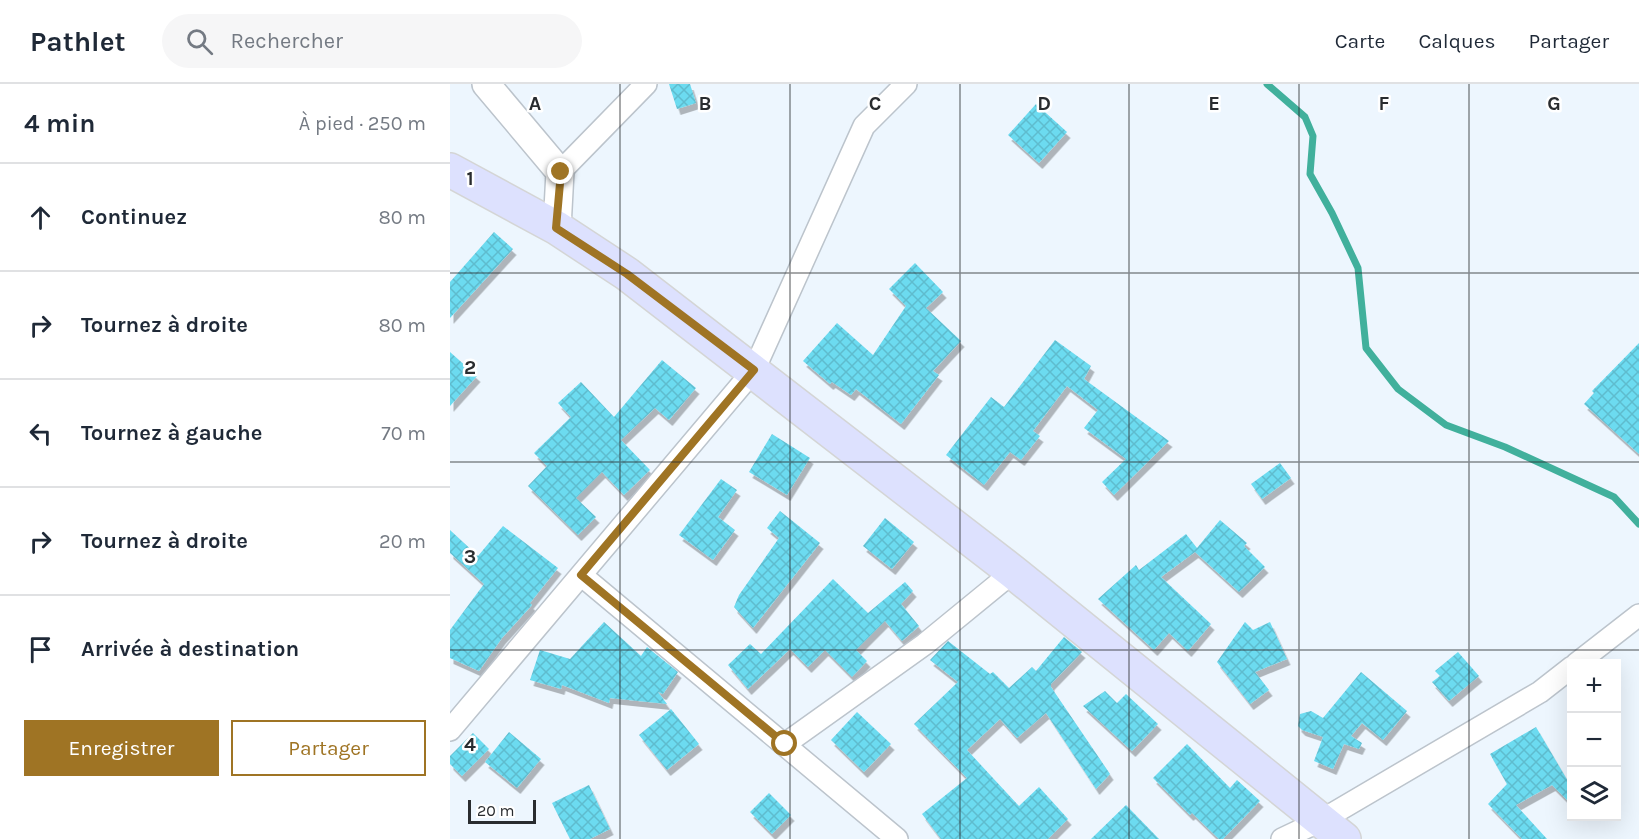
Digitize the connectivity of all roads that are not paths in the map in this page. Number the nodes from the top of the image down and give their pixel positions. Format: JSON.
{"nodes":[{"id":1,"x":486,"y":84,"type":"edge"},
{"id":2,"x":646,"y":84,"type":"edge"},
{"id":3,"x":906,"y":84,"type":"edge"},
{"id":4,"x":450,"y":170,"type":"edge"},
{"id":5,"x":561,"y":172,"type":"junction"},
{"id":6,"x":556,"y":228,"type":"junction"},
{"id":7,"x":754,"y":370,"type":"junction"},
{"id":8,"x":1013,"y":572,"type":"junction"},
{"id":9,"x":581,"y":575,"type":"junction"},
{"id":10,"x":1639,"y":615,"type":"edge"},
{"id":11,"x":1581,"y":659,"type":"edge"},
{"id":12,"x":1567,"y":671,"type":"edge"},
{"id":13,"x":450,"y":730,"type":"edge"},
{"id":14,"x":785,"y":744,"type":"junction"},
{"id":15,"x":1333,"y":830,"type":"edge"},
{"id":16,"x":897,"y":839,"type":"edge"},
{"id":17,"x":1282,"y":839,"type":"edge"}],
"edges":[{"from":1,"to":5,"type":"street"},
{"from":2,"to":5,"type":"street"},
{"from":3,"to":7,"type":"street"},
{"from":4,"to":6,"type":"main road"},
{"from":5,"to":6,"type":"street"},
{"from":6,"to":7,"type":"main road"},
{"from":7,"to":8,"type":"main road"},
{"from":7,"to":9,"type":"street"},
{"from":8,"to":14,"type":"street"},
{"from":8,"to":15,"type":"main road"},
{"from":9,"to":13,"type":"street"},
{"from":9,"to":14,"type":"street"},
{"from":10,"to":11,"type":"street"},
{"from":12,"to":15,"type":"street"},
{"from":14,"to":16,"type":"street"},
{"from":15,"to":17,"type":"street"}]}
